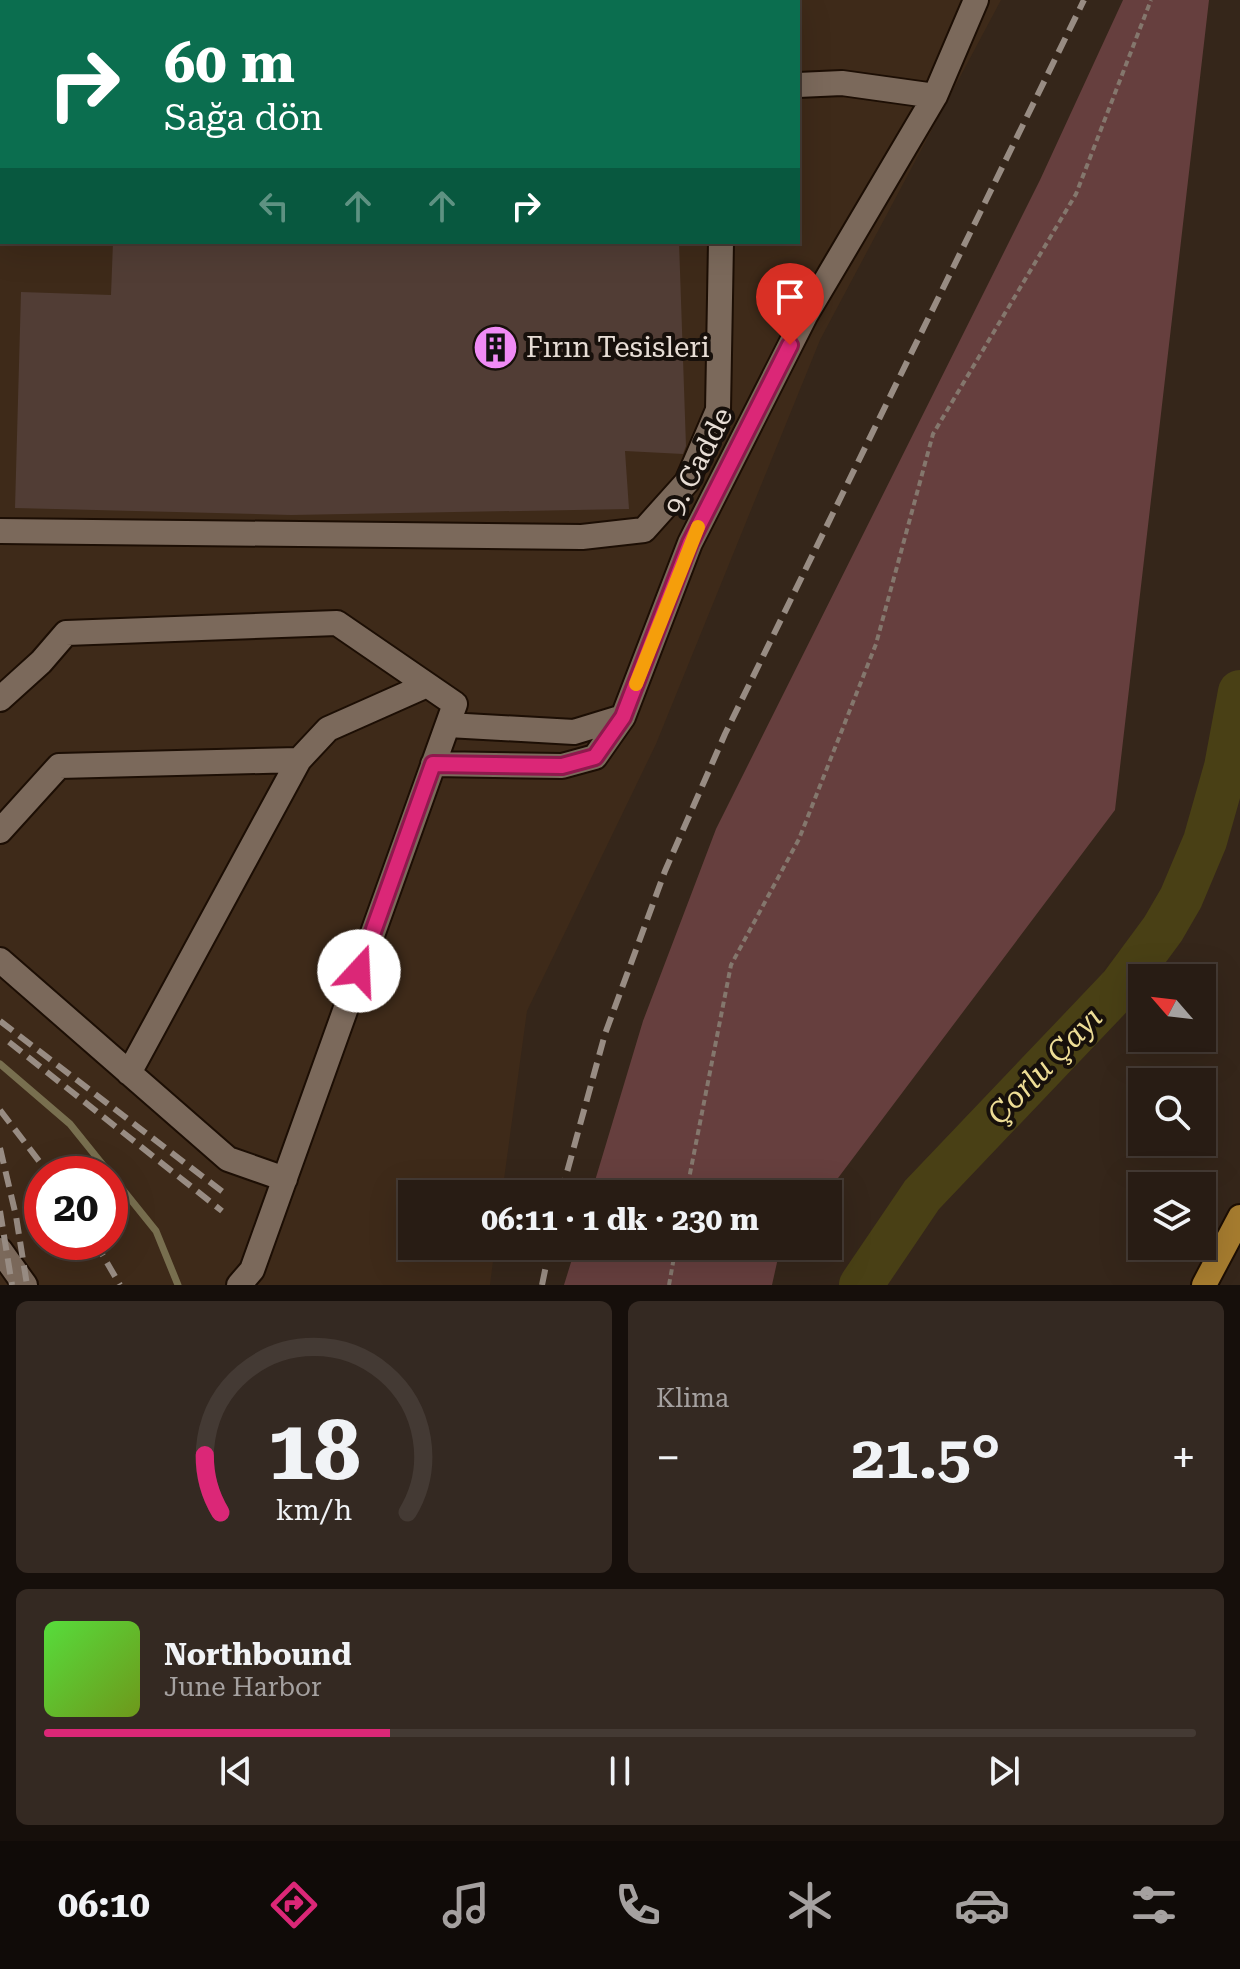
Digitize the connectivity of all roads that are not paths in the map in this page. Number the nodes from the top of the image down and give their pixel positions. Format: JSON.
{"nodes":[{"id":1,"x":976,"y":0,"type":"edge"},
{"id":2,"x":800,"y":85,"type":"edge"},
{"id":3,"x":935,"y":96,"type":"junction"},
{"id":4,"x":721,"y":244,"type":"edge"},
{"id":5,"x":0,"y":531,"type":"edge"},
{"id":6,"x":427,"y":685,"type":"junction"},
{"id":7,"x":0,"y":699,"type":"edge"},
{"id":8,"x":623,"y":717,"type":"junction"},
{"id":9,"x":448,"y":725,"type":"junction"},
{"id":10,"x":299,"y":760,"type":"junction"},
{"id":11,"x":433,"y":764,"type":"junction"},
{"id":12,"x":0,"y":831,"type":"edge"},
{"id":13,"x":0,"y":960,"type":"edge"},
{"id":14,"x":129,"y":1073,"type":"junction"},
{"id":15,"x":285,"y":1179,"type":"junction"},
{"id":16,"x":1240,"y":1217,"type":"edge"},
{"id":17,"x":0,"y":1250,"type":"edge"},
{"id":18,"x":25,"y":1285,"type":"edge"},
{"id":19,"x":239,"y":1285,"type":"edge"},
{"id":20,"x":1204,"y":1285,"type":"edge"}],
"edges":[{"from":1,"to":3,"type":"lane","name":"9. Cadde"},
{"from":2,"to":3,"type":"lane"},
{"from":3,"to":8,"type":"lane","name":"9. Cadde"},
{"from":4,"to":5,"type":"lane"},
{"from":6,"to":7,"type":"lane"},
{"from":6,"to":9,"type":"lane"},
{"from":6,"to":10,"type":"lane"},
{"from":8,"to":9,"type":"lane"},
{"from":8,"to":11,"type":"lane","name":"9. Cadde"},
{"from":9,"to":11,"type":"lane"},
{"from":10,"to":12,"type":"lane"},
{"from":10,"to":14,"type":"lane"},
{"from":11,"to":15,"type":"lane"},
{"from":13,"to":14,"type":"lane"},
{"from":14,"to":15,"type":"lane"},
{"from":15,"to":19,"type":"lane"},
{"from":16,"to":20,"type":"main road"},
{"from":17,"to":18,"type":"lane"}]}
